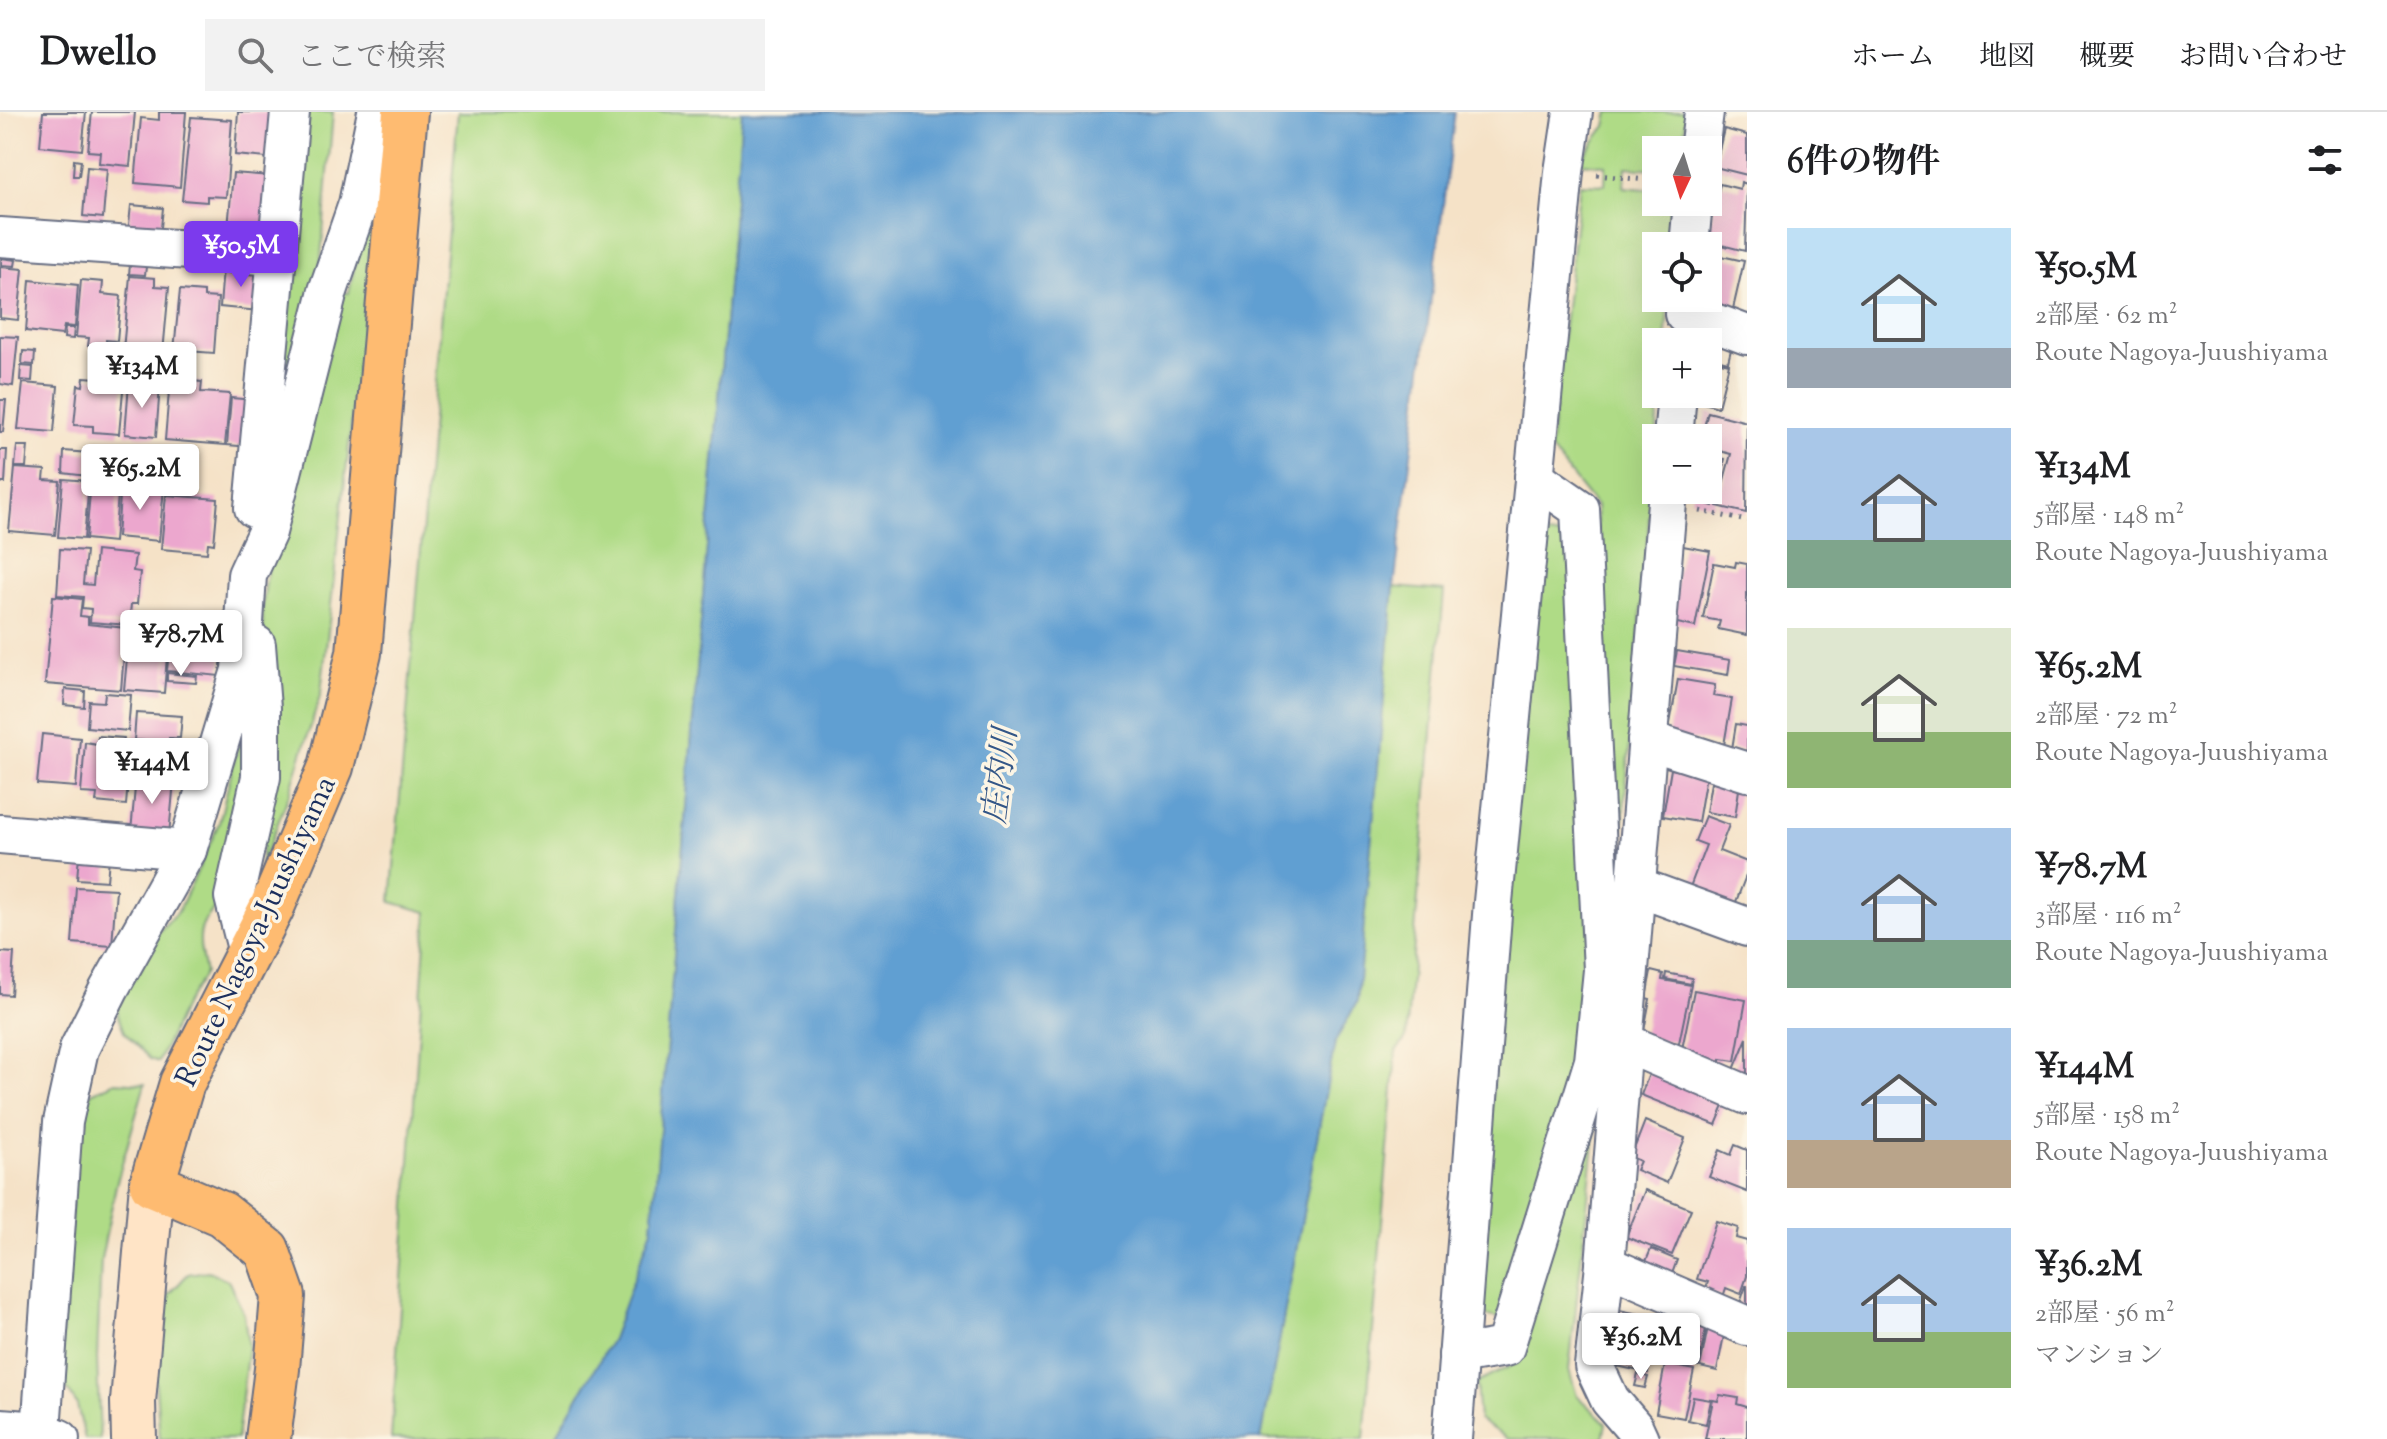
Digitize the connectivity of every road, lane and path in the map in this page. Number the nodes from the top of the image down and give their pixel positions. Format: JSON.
{"nodes":[{"id":1,"x":290,"y":112,"type":"edge"},
{"id":2,"x":377,"y":112,"type":"edge"},
{"id":3,"x":405,"y":112,"type":"edge"},
{"id":4,"x":1704,"y":112,"type":"edge"},
{"id":5,"x":1574,"y":113,"type":"edge"},
{"id":6,"x":1701,"y":136,"type":"edge"},
{"id":7,"x":1606,"y":176,"type":"dead end"},
{"id":8,"x":1642,"y":180,"type":"edge"},
{"id":9,"x":0,"y":237,"type":"edge"},
{"id":10,"x":278,"y":256,"type":"junction"},
{"id":11,"x":1683,"y":318,"type":"edge"},
{"id":12,"x":1747,"y":335,"type":"edge"},
{"id":13,"x":1534,"y":477,"type":"junction"},
{"id":14,"x":1667,"y":504,"type":"edge"},
{"id":15,"x":1691,"y":504,"type":"edge"},
{"id":16,"x":1747,"y":521,"type":"edge"},
{"id":17,"x":247,"y":575,"type":"junction"},
{"id":18,"x":1647,"y":740,"type":"junction"},
{"id":19,"x":1747,"y":772,"type":"edge"},
{"id":20,"x":0,"y":834,"type":"edge"},
{"id":21,"x":187,"y":850,"type":"junction"},
{"id":22,"x":1635,"y":886,"type":"junction"},
{"id":23,"x":1747,"y":927,"type":"edge"},
{"id":24,"x":248,"y":953,"type":"junction"},
{"id":25,"x":1616,"y":970,"type":"junction"},
{"id":26,"x":1623,"y":1042,"type":"junction"},
{"id":27,"x":1747,"y":1095,"type":"edge"},
{"id":28,"x":152,"y":1184,"type":"junction"},
{"id":29,"x":1605,"y":1265,"type":"junction"},
{"id":30,"x":1747,"y":1326,"type":"edge"},
{"id":31,"x":1458,"y":1355,"type":"junction"},
{"id":32,"x":0,"y":1428,"type":"edge"},
{"id":33,"x":50,"y":1435,"type":"edge"},
{"id":34,"x":134,"y":1439,"type":"edge"},
{"id":35,"x":268,"y":1439,"type":"edge"},
{"id":36,"x":1452,"y":1439,"type":"edge"},
{"id":37,"x":1639,"y":1439,"type":"edge"}],
"edges":[{"from":1,"to":10,"type":"street"},
{"from":2,"to":17,"type":"street"},
{"from":3,"to":24,"type":"main road","name":"Route Nagoya-Juushiyama"},
{"from":4,"to":6,"type":"street"},
{"from":5,"to":13,"type":"street"},
{"from":7,"to":8,"type":"path"},
{"from":9,"to":10,"type":"street"},
{"from":10,"to":17,"type":"street"},
{"from":11,"to":12,"type":"street"},
{"from":13,"to":25,"type":"street"},
{"from":13,"to":31,"type":"street"},
{"from":14,"to":18,"type":"street"},
{"from":15,"to":16,"type":"path"},
{"from":17,"to":21,"type":"street"},
{"from":17,"to":24,"type":"street"},
{"from":18,"to":19,"type":"street"},
{"from":18,"to":22,"type":"street"},
{"from":20,"to":21,"type":"street"},
{"from":21,"to":33,"type":"street"},
{"from":22,"to":23,"type":"street"},
{"from":22,"to":25,"type":"street"},
{"from":24,"to":28,"type":"main road","name":"Route Nagoya-Juushiyama"},
{"from":25,"to":26,"type":"street"},
{"from":25,"to":31,"type":"street"},
{"from":26,"to":27,"type":"street"},
{"from":26,"to":29,"type":"street"},
{"from":28,"to":34,"type":"main road"},
{"from":28,"to":35,"type":"main road"},
{"from":29,"to":30,"type":"street"},
{"from":29,"to":37,"type":"street"},
{"from":31,"to":36,"type":"street"},
{"from":32,"to":33,"type":"street"}]}
